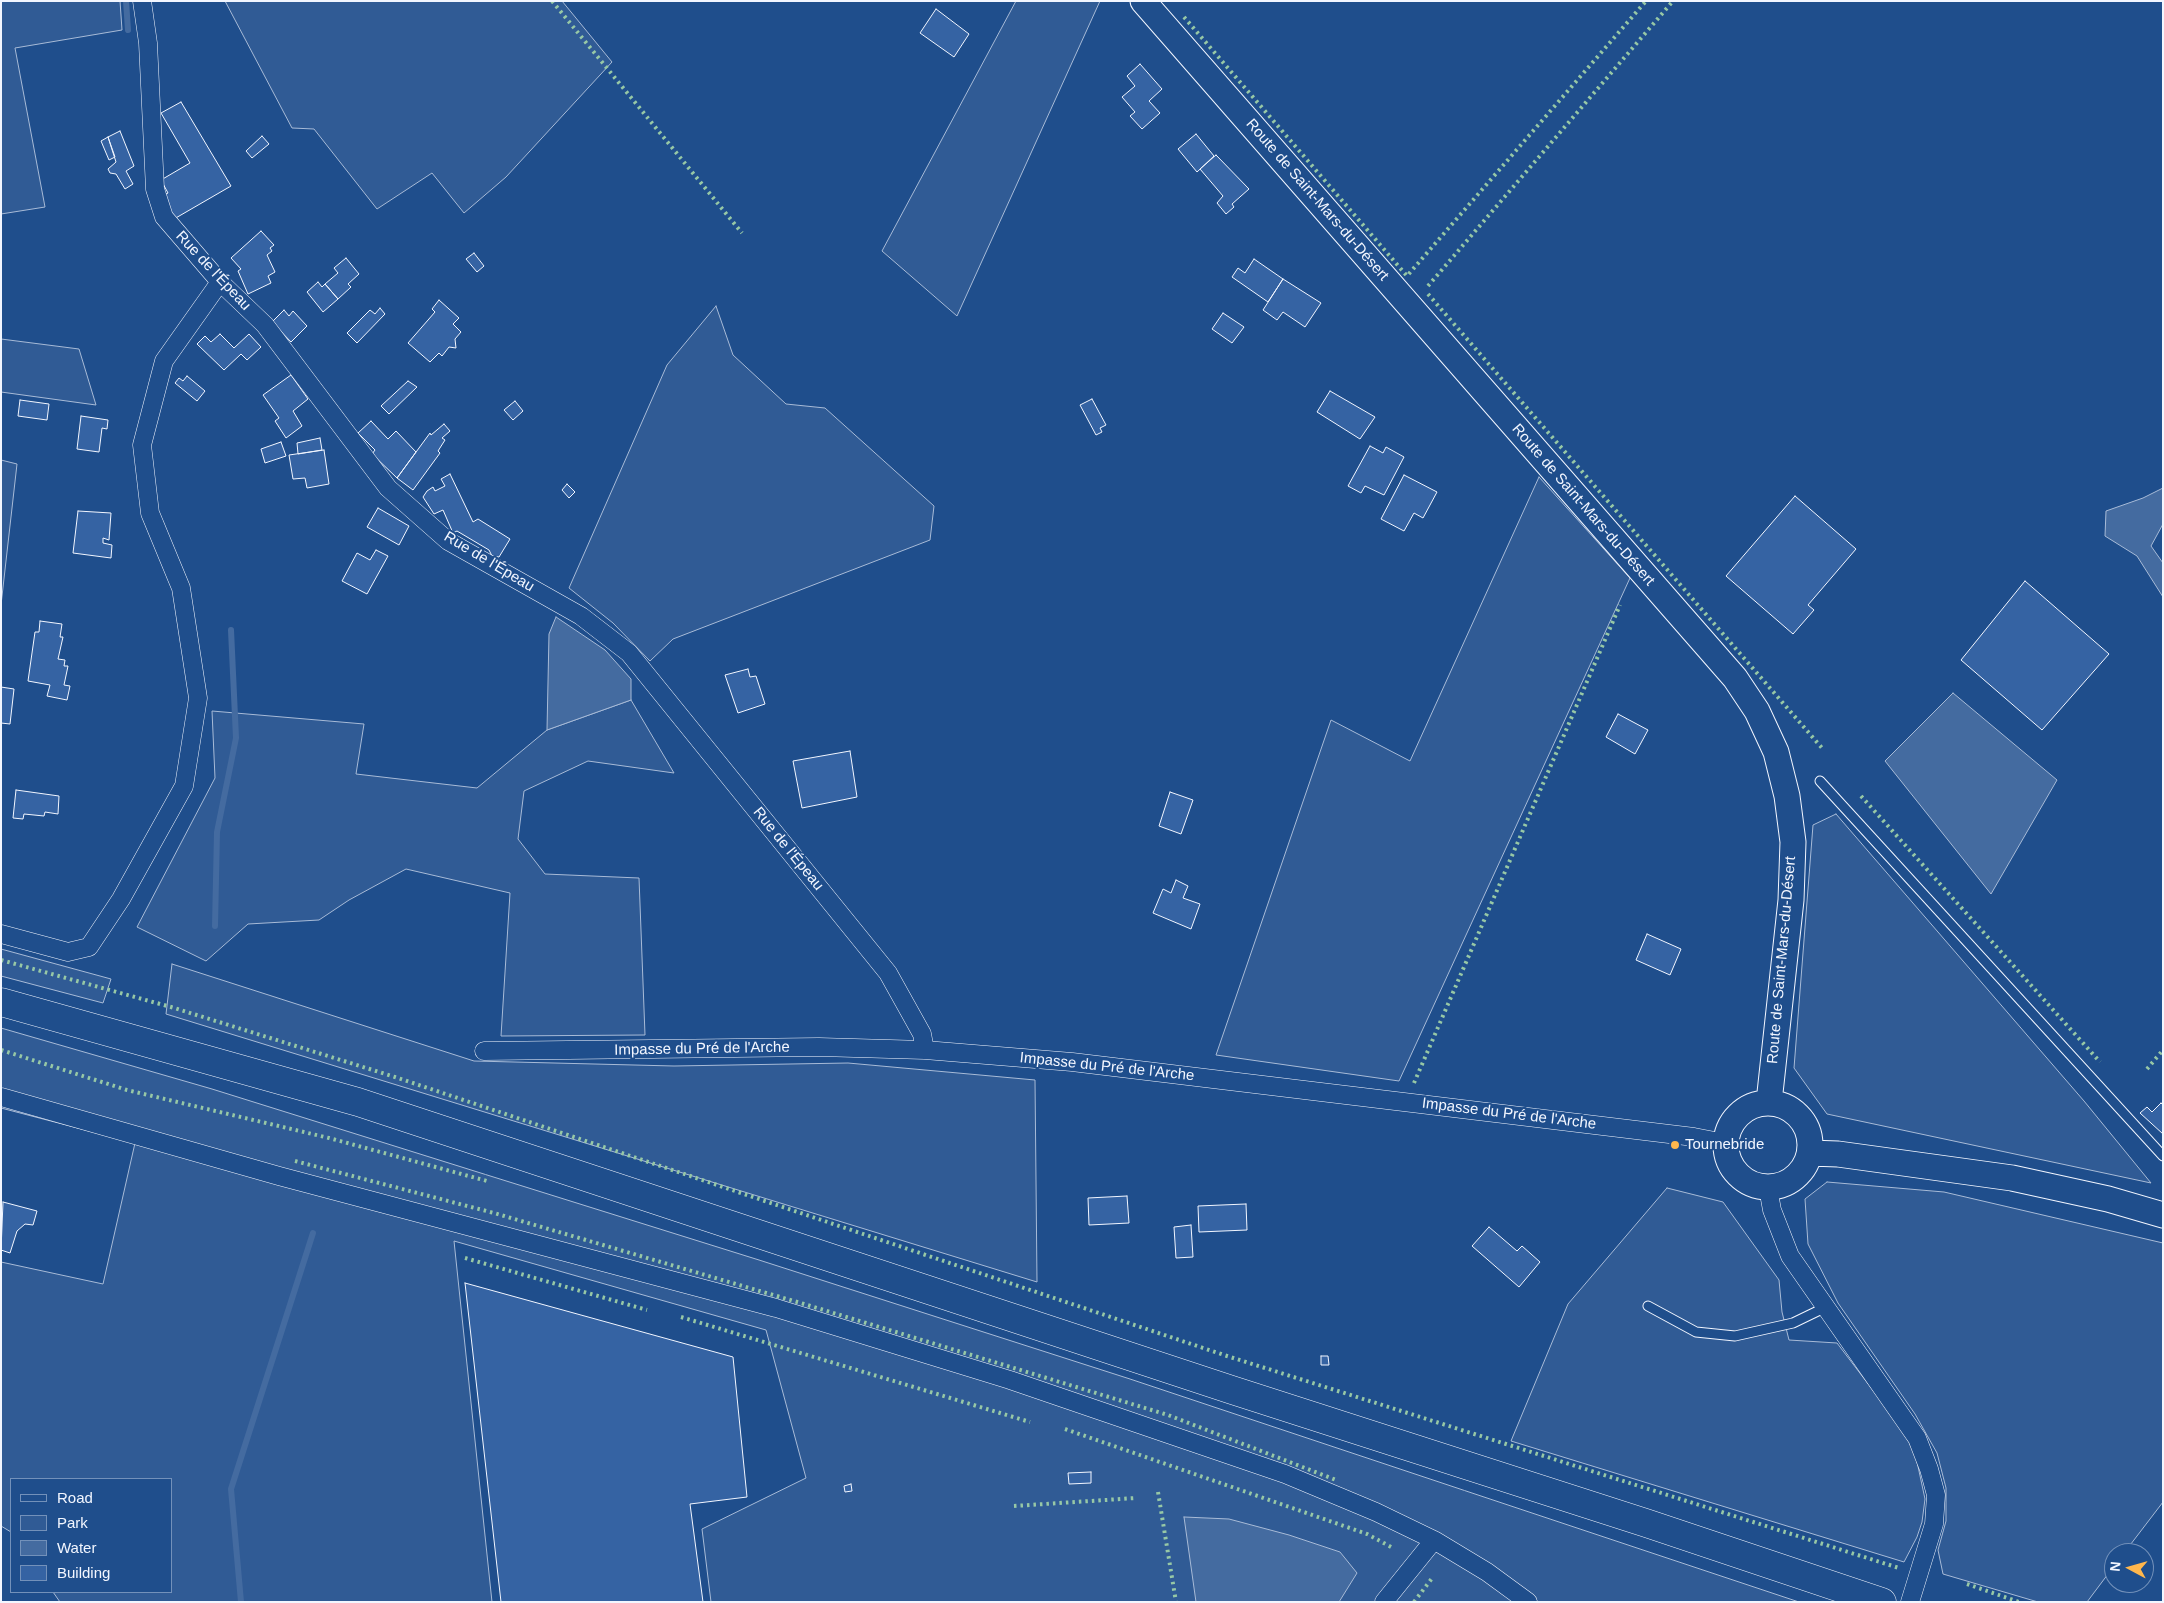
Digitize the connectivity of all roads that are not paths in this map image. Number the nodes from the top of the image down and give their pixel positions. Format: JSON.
{"nodes":[{"id":1,"x":142,"y":1,"type":"edge"},
{"id":2,"x":1144,"y":1,"type":"edge"},
{"id":3,"x":220,"y":282,"type":"junction"},
{"id":4,"x":1820,"y":781,"type":"dead end"},
{"id":5,"x":1,"y":934,"type":"edge"},
{"id":6,"x":1,"y":1002,"type":"edge"},
{"id":7,"x":925,"y":1050,"type":"junction"},
{"id":8,"x":484,"y":1051,"type":"dead end"},
{"id":9,"x":1,"y":1097,"type":"edge"},
{"id":10,"x":1769,"y":1102,"type":"junction"},
{"id":11,"x":1725,"y":1142,"type":"junction"},
{"id":12,"x":1810,"y":1153,"type":"junction"},
{"id":13,"x":2163,"y":1156,"type":"edge"},
{"id":14,"x":1768,"y":1188,"type":"junction"},
{"id":15,"x":2163,"y":1215,"type":"edge"},
{"id":16,"x":1648,"y":1306,"type":"dead end"},
{"id":17,"x":1824,"y":1308,"type":"junction"},
{"id":18,"x":1434,"y":1540,"type":"junction"},
{"id":19,"x":1384,"y":1602,"type":"edge"},
{"id":20,"x":1528,"y":1602,"type":"edge"},
{"id":21,"x":1882,"y":1602,"type":"edge"},
{"id":22,"x":1910,"y":1602,"type":"edge"}],
"edges":[{"from":1,"to":3,"type":"street","name":"Rue de l'Épeau"},
{"from":2,"to":10,"type":"main road","name":"Route de Saint-Mars-du-Désert"},
{"from":3,"to":5,"type":"street"},
{"from":3,"to":7,"type":"street","name":"Rue de l'Épeau"},
{"from":4,"to":13,"type":"lane"},
{"from":6,"to":21,"type":"main road"},
{"from":7,"to":8,"type":"street","name":"Impasse du Pré de l'Arche"},
{"from":7,"to":11,"type":"street","name":"Impasse du Pré de l'Arche"},
{"from":9,"to":18,"type":"street"},
{"from":10,"to":11,"type":"main road"},
{"from":10,"to":12,"type":"main road"},
{"from":11,"to":14,"type":"main road"},
{"from":12,"to":14,"type":"main road"},
{"from":12,"to":15,"type":"main road"},
{"from":14,"to":17,"type":"street"},
{"from":16,"to":17,"type":"lane"},
{"from":17,"to":22,"type":"street"},
{"from":18,"to":19,"type":"street"},
{"from":18,"to":20,"type":"street"}]}
